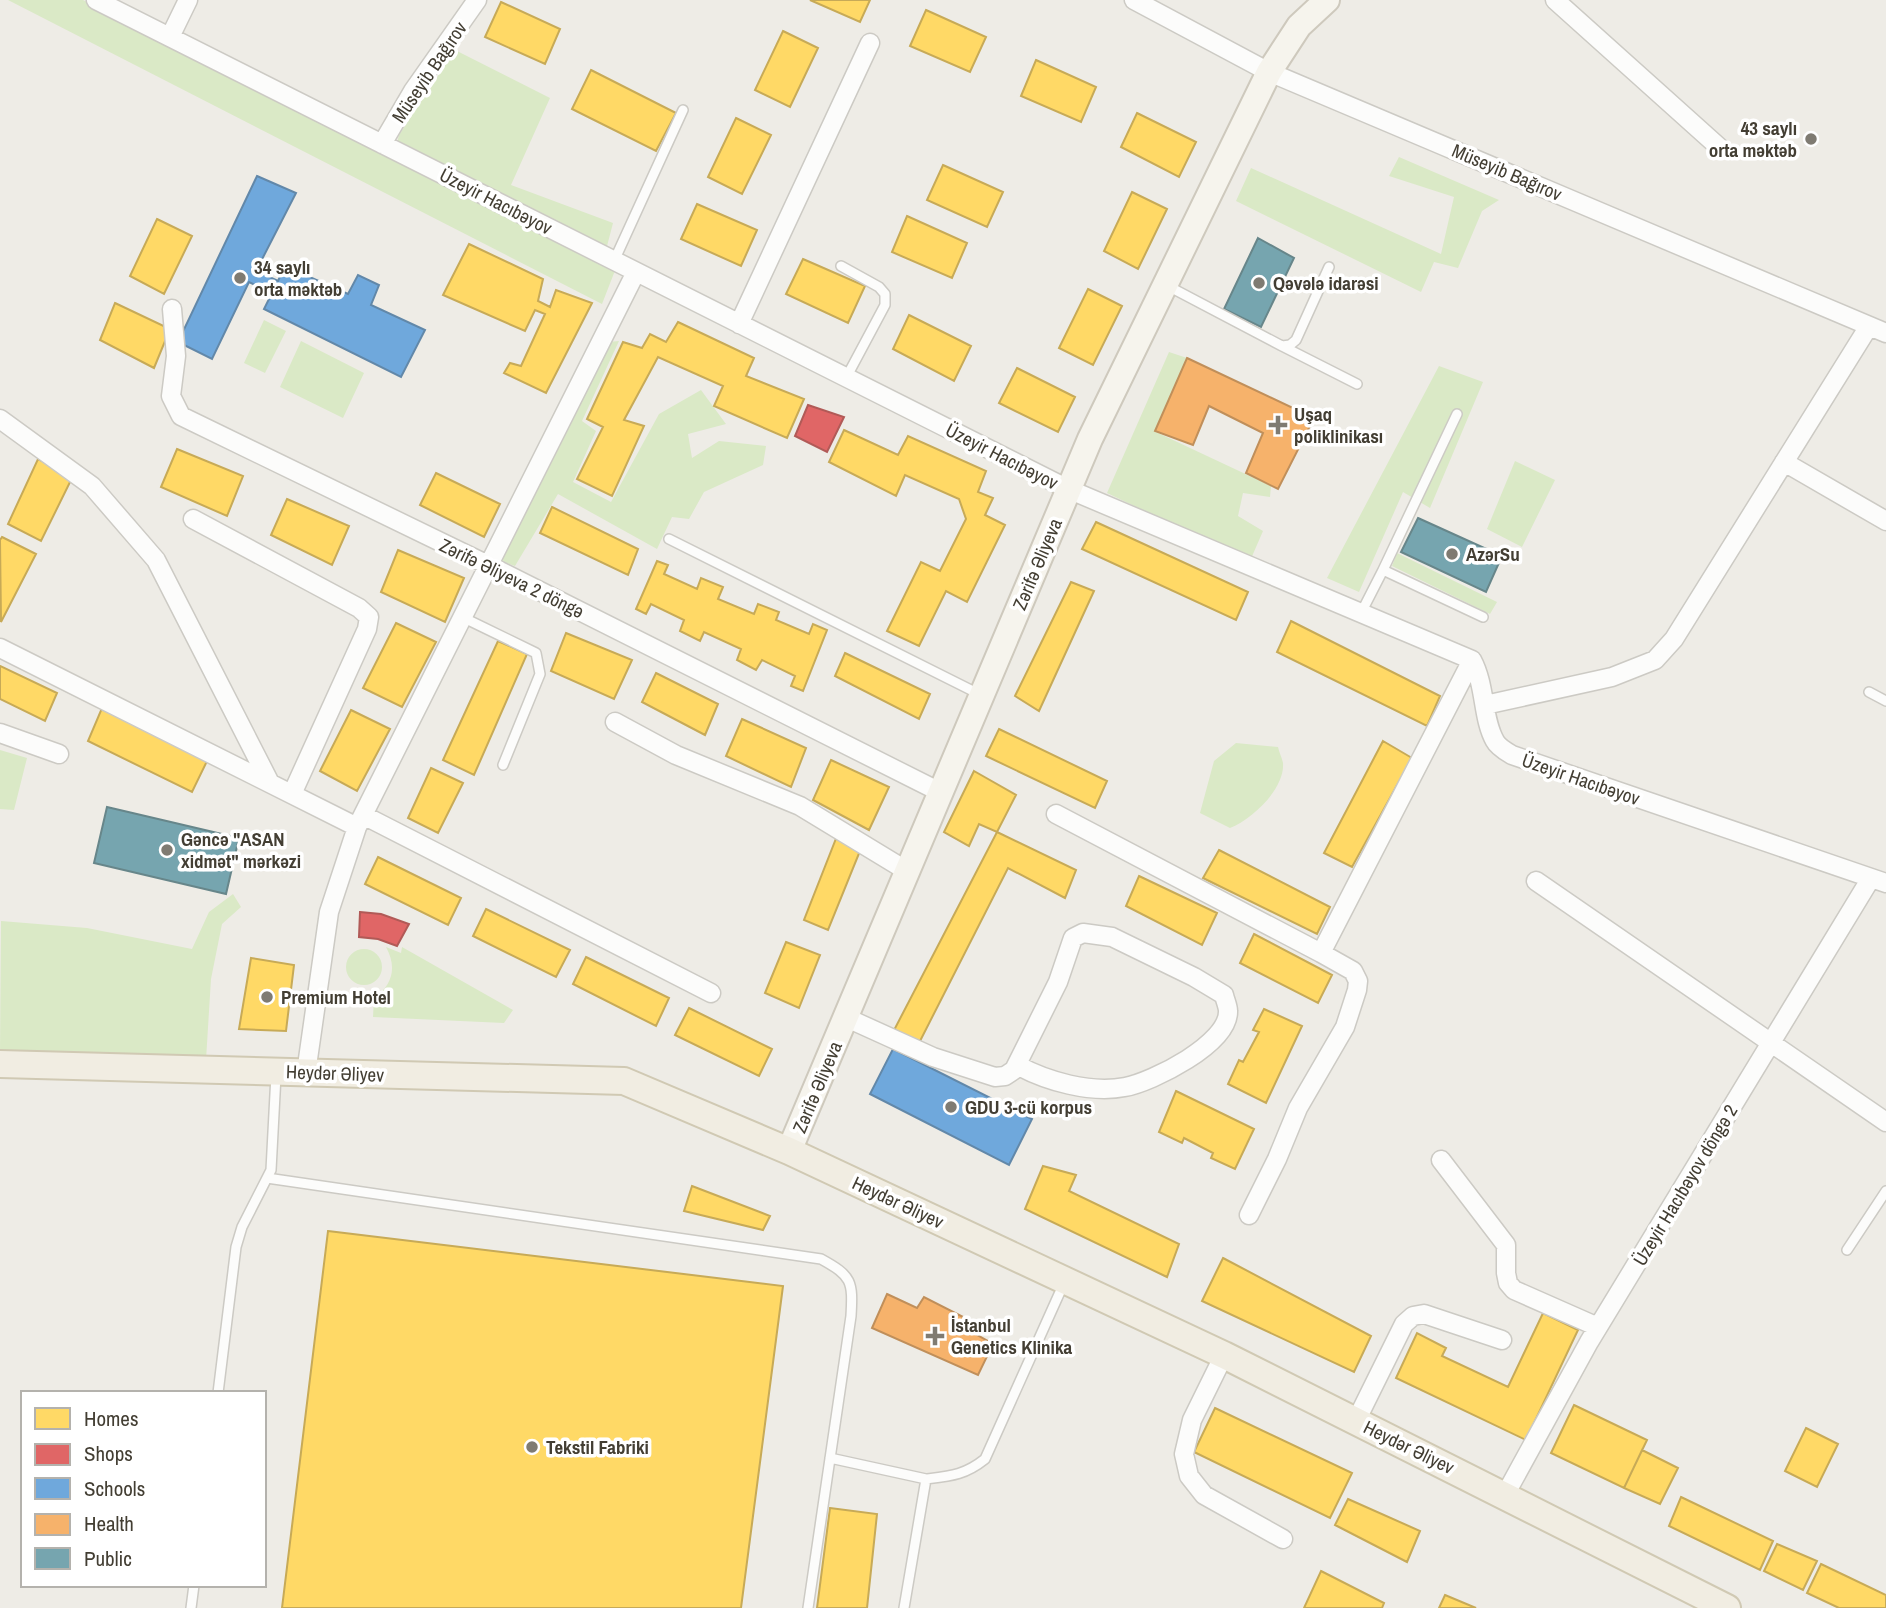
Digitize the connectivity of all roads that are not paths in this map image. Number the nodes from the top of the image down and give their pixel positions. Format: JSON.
{"nodes":[{"id":1,"x":96,"y":0,"type":"edge"},
{"id":2,"x":188,"y":0,"type":"edge"},
{"id":3,"x":477,"y":0,"type":"edge"},
{"id":4,"x":1134,"y":0,"type":"edge"},
{"id":5,"x":1327,"y":0,"type":"edge"},
{"id":6,"x":1555,"y":0,"type":"edge"},
{"id":7,"x":170,"y":37,"type":"junction"},
{"id":8,"x":870,"y":43,"type":"dead end"},
{"id":9,"x":1269,"y":72,"type":"junction"},
{"id":10,"x":683,"y":110,"type":"dead end"},
{"id":11,"x":382,"y":144,"type":"junction"},
{"id":12,"x":1721,"y":149,"type":"dead end"},
{"id":13,"x":614,"y":261,"type":"junction"},
{"id":14,"x":841,"y":266,"type":"dead end"},
{"id":15,"x":1329,"y":267,"type":"dead end"},
{"id":16,"x":636,"y":272,"type":"junction"},
{"id":17,"x":1165,"y":285,"type":"junction"},
{"id":18,"x":172,"y":309,"type":"dead end"},
{"id":19,"x":739,"y":324,"type":"junction"},
{"id":20,"x":1878,"y":329,"type":"edge"},
{"id":21,"x":1282,"y":346,"type":"junction"},
{"id":22,"x":846,"y":378,"type":"junction"},
{"id":23,"x":1357,"y":384,"type":"dead end"},
{"id":24,"x":1457,"y":414,"type":"dead end"},
{"id":25,"x":2,"y":425,"type":"edge"},
{"id":26,"x":1784,"y":462,"type":"junction"},
{"id":27,"x":1068,"y":489,"type":"junction"},
{"id":28,"x":193,"y":519,"type":"dead end"},
{"id":29,"x":1886,"y":521,"type":"edge"},
{"id":30,"x":669,"y":539,"type":"dead end"},
{"id":31,"x":488,"y":565,"type":"junction"},
{"id":32,"x":1383,"y":570,"type":"junction"},
{"id":33,"x":1361,"y":613,"type":"junction"},
{"id":34,"x":1483,"y":617,"type":"dead end"},
{"id":35,"x":462,"y":618,"type":"junction"},
{"id":36,"x":0,"y":648,"type":"edge"},
{"id":37,"x":1472,"y":660,"type":"junction"},
{"id":38,"x":1869,"y":692,"type":"dead end"},
{"id":39,"x":981,"y":695,"type":"junction"},
{"id":40,"x":1886,"y":701,"type":"edge"},
{"id":41,"x":1485,"y":705,"type":"junction"},
{"id":42,"x":615,"y":722,"type":"dead end"},
{"id":43,"x":0,"y":733,"type":"edge"},
{"id":44,"x":60,"y":754,"type":"dead end"},
{"id":45,"x":503,"y":765,"type":"dead end"},
{"id":46,"x":270,"y":783,"type":"junction"},
{"id":47,"x":940,"y":792,"type":"junction"},
{"id":48,"x":292,"y":794,"type":"junction"},
{"id":49,"x":1056,"y":814,"type":"dead end"},
{"id":50,"x":360,"y":821,"type":"junction"},
{"id":51,"x":906,"y":871,"type":"junction"},
{"id":52,"x":1536,"y":881,"type":"dead end"},
{"id":53,"x":1879,"y":881,"type":"edge"},
{"id":54,"x":1321,"y":953,"type":"junction"},
{"id":55,"x":711,"y":993,"type":"dead end"},
{"id":56,"x":847,"y":1018,"type":"junction"},
{"id":57,"x":1772,"y":1041,"type":"junction"},
{"id":58,"x":0,"y":1064,"type":"edge"},
{"id":59,"x":1017,"y":1065,"type":"junction"},
{"id":60,"x":276,"y":1072,"type":"junction"},
{"id":61,"x":306,"y":1073,"type":"junction"},
{"id":62,"x":1886,"y":1122,"type":"edge"},
{"id":63,"x":789,"y":1151,"type":"junction"},
{"id":64,"x":1441,"y":1160,"type":"dead end"},
{"id":65,"x":267,"y":1178,"type":"junction"},
{"id":66,"x":1886,"y":1191,"type":"edge"},
{"id":67,"x":1249,"y":1214,"type":"dead end"},
{"id":68,"x":1847,"y":1250,"type":"dead end"},
{"id":69,"x":1065,"y":1281,"type":"junction"},
{"id":70,"x":1598,"y":1327,"type":"junction"},
{"id":71,"x":1502,"y":1340,"type":"dead end"},
{"id":72,"x":1224,"y":1355,"type":"junction"},
{"id":73,"x":218,"y":1391,"type":"edge"},
{"id":74,"x":1356,"y":1421,"type":"junction"},
{"id":75,"x":830,"y":1458,"type":"junction"},
{"id":76,"x":926,"y":1479,"type":"junction"},
{"id":77,"x":1505,"y":1495,"type":"junction"},
{"id":78,"x":1283,"y":1539,"type":"dead end"},
{"id":79,"x":194,"y":1587,"type":"edge"},
{"id":80,"x":191,"y":1608,"type":"edge"},
{"id":81,"x":808,"y":1608,"type":"edge"},
{"id":82,"x":904,"y":1608,"type":"edge"},
{"id":83,"x":1727,"y":1608,"type":"edge"}],
"edges":[{"from":1,"to":7,"type":"street","name":"Üzeyir Hacıbəyov"},
{"from":2,"to":7,"type":"street"},
{"from":3,"to":11,"type":"street","name":"Müseyib Bağırov"},
{"from":4,"to":9,"type":"street","name":"Müseyib Bağırov"},
{"from":5,"to":9,"type":"street","name":"Zərifə Əliyeva"},
{"from":6,"to":12,"type":"street"},
{"from":7,"to":11,"type":"street","name":"Üzeyir Hacıbəyov"},
{"from":8,"to":19,"type":"street"},
{"from":9,"to":17,"type":"street","name":"Zərifə Əliyeva"},
{"from":9,"to":20,"type":"street","name":"Müseyib Bağırov"},
{"from":10,"to":13,"type":"lane"},
{"from":11,"to":13,"type":"street","name":"Üzeyir Hacıbəyov"},
{"from":13,"to":16,"type":"street","name":"Üzeyir Hacıbəyov"},
{"from":14,"to":22,"type":"lane"},
{"from":15,"to":21,"type":"lane"},
{"from":16,"to":19,"type":"street","name":"Üzeyir Hacıbəyov"},
{"from":16,"to":31,"type":"street"},
{"from":17,"to":21,"type":"lane"},
{"from":17,"to":27,"type":"street","name":"Zərifə Əliyeva"},
{"from":18,"to":31,"type":"street","name":"Zərifə Əliyeva 2 döngə"},
{"from":19,"to":22,"type":"street","name":"Üzeyir Hacıbəyov"},
{"from":20,"to":26,"type":"street"},
{"from":21,"to":23,"type":"lane"},
{"from":22,"to":27,"type":"street","name":"Üzeyir Hacıbəyov"},
{"from":24,"to":32,"type":"lane"},
{"from":25,"to":46,"type":"street"},
{"from":26,"to":29,"type":"street"},
{"from":26,"to":41,"type":"street"},
{"from":27,"to":33,"type":"street","name":"Üzeyir Hacıbəyov"},
{"from":27,"to":39,"type":"street","name":"Zərifə Əliyeva"},
{"from":28,"to":48,"type":"street"},
{"from":30,"to":39,"type":"lane"},
{"from":31,"to":35,"type":"street"},
{"from":31,"to":47,"type":"street","name":"Zərifə Əliyeva 2 döngə"},
{"from":32,"to":33,"type":"lane"},
{"from":32,"to":34,"type":"lane"},
{"from":33,"to":37,"type":"street","name":"Üzeyir Hacıbəyov"},
{"from":35,"to":45,"type":"lane"},
{"from":35,"to":50,"type":"street"},
{"from":36,"to":46,"type":"street"},
{"from":37,"to":41,"type":"street","name":"Üzeyir Hacıbəyov"},
{"from":37,"to":54,"type":"street"},
{"from":38,"to":40,"type":"lane"},
{"from":39,"to":47,"type":"street","name":"Zərifə Əliyeva"},
{"from":41,"to":53,"type":"street","name":"Üzeyir Hacıbəyov"},
{"from":42,"to":51,"type":"street"},
{"from":43,"to":44,"type":"street"},
{"from":46,"to":48,"type":"street"},
{"from":47,"to":51,"type":"street","name":"Zərifə Əliyeva"},
{"from":48,"to":50,"type":"street"},
{"from":49,"to":54,"type":"street"},
{"from":50,"to":55,"type":"street"},
{"from":50,"to":61,"type":"street"},
{"from":51,"to":56,"type":"street","name":"Zərifə Əliyeva"},
{"from":52,"to":57,"type":"street"},
{"from":53,"to":57,"type":"street","name":"Üzeyir Hacıbəyov döngə 2"},
{"from":54,"to":67,"type":"street"},
{"from":56,"to":59,"type":"street"},
{"from":56,"to":63,"type":"street","name":"Zərifə Əliyeva"},
{"from":57,"to":62,"type":"street"},
{"from":57,"to":70,"type":"street","name":"Üzeyir Hacıbəyov döngə 2"},
{"from":58,"to":60,"type":"main road","name":"Heydər Əliyev"},
{"from":59,"to":59,"type":"street"},
{"from":60,"to":61,"type":"main road","name":"Heydər Əliyev"},
{"from":60,"to":65,"type":"lane"},
{"from":61,"to":63,"type":"main road","name":"Heydər Əliyev"},
{"from":63,"to":69,"type":"main road","name":"Heydər Əliyev"},
{"from":64,"to":70,"type":"street"},
{"from":65,"to":73,"type":"lane"},
{"from":65,"to":75,"type":"lane"},
{"from":66,"to":68,"type":"lane"},
{"from":69,"to":72,"type":"main road","name":"Heydər Əliyev"},
{"from":69,"to":76,"type":"lane"},
{"from":70,"to":77,"type":"street","name":"Üzeyir Hacıbəyov döngə 2"},
{"from":71,"to":74,"type":"street"},
{"from":72,"to":74,"type":"main road","name":"Heydər Əliyev"},
{"from":72,"to":78,"type":"street"},
{"from":74,"to":77,"type":"main road","name":"Heydər Əliyev"},
{"from":75,"to":76,"type":"lane"},
{"from":75,"to":81,"type":"lane"},
{"from":76,"to":82,"type":"lane"},
{"from":77,"to":83,"type":"main road","name":"Heydər Əliyev"},
{"from":79,"to":80,"type":"lane"}]}
